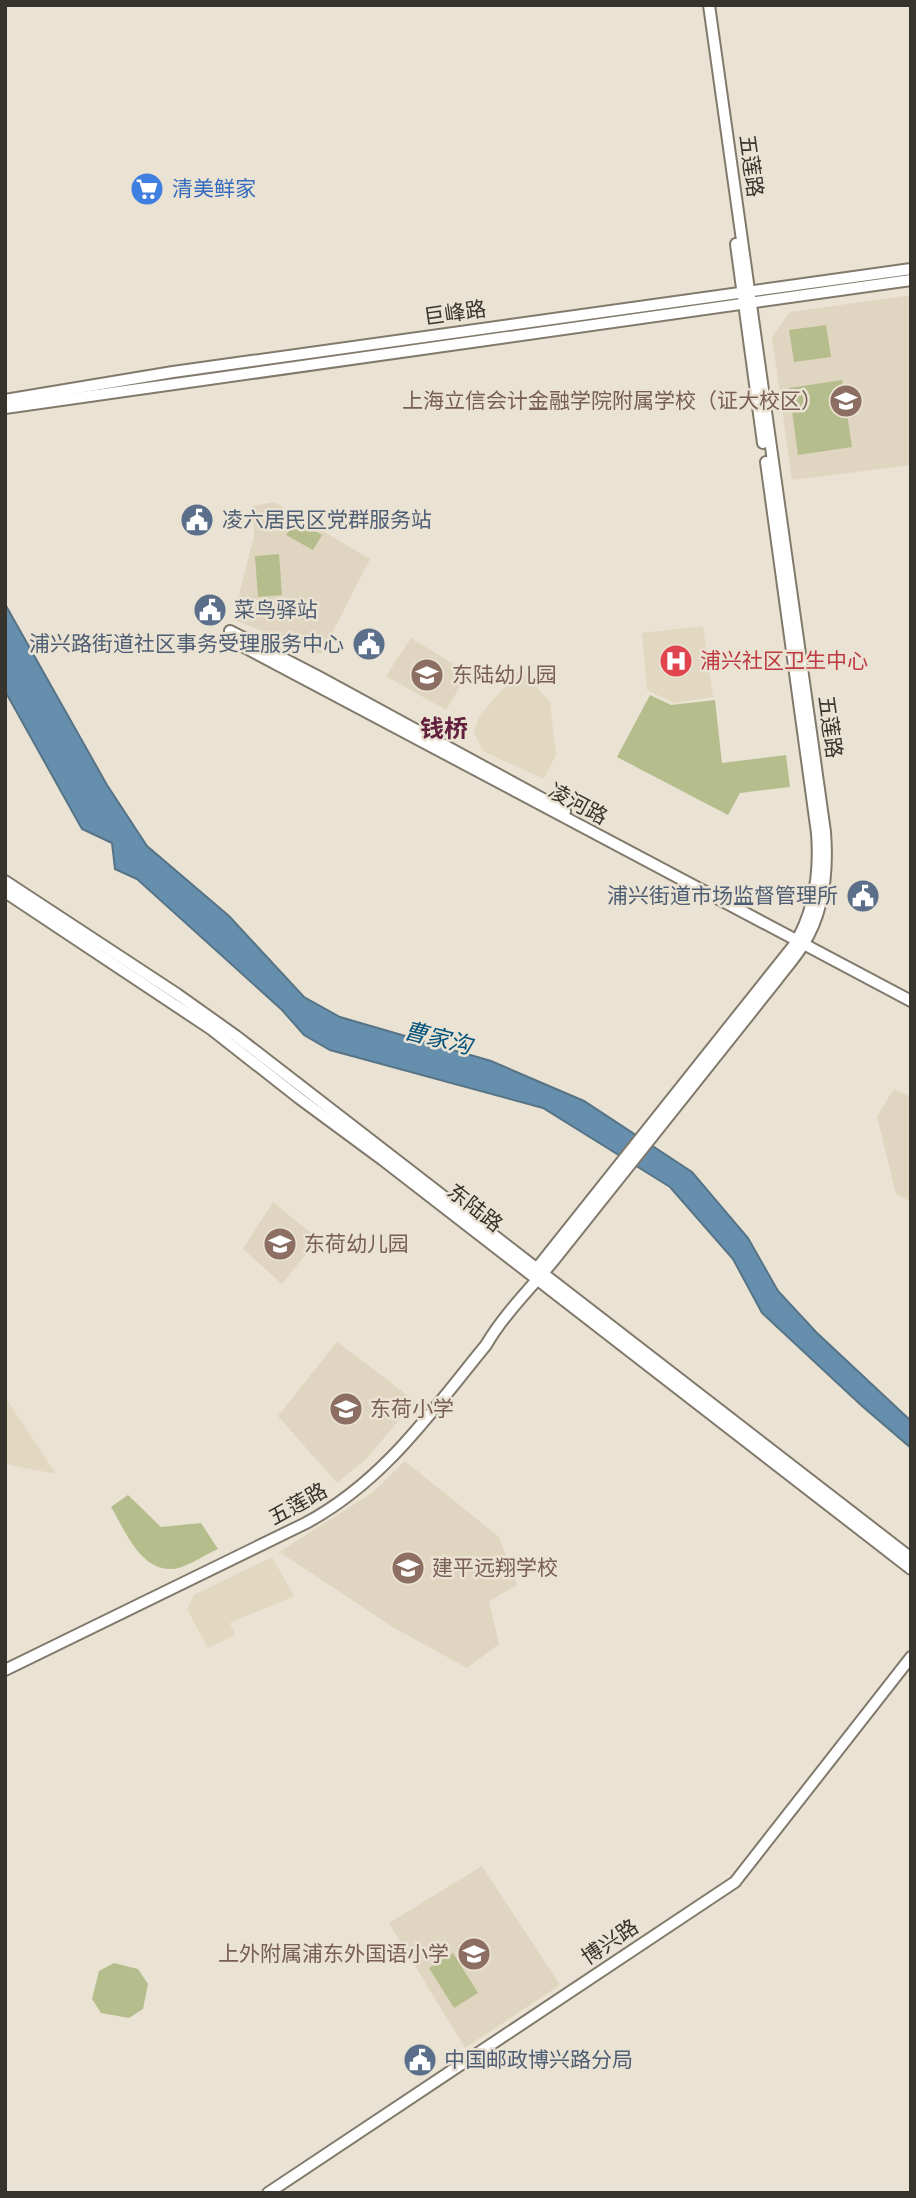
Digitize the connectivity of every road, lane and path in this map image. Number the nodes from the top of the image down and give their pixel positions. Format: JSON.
{"nodes":[{"id":1,"x":704,"y":5,"type":"edge"},
{"id":2,"x":709,"y":5,"type":"edge"},
{"id":3,"x":911,"y":269,"type":"edge"},
{"id":4,"x":911,"y":280,"type":"edge"},
{"id":5,"x":747,"y":298,"type":"junction"},
{"id":6,"x":5,"y":400,"type":"edge"},
{"id":7,"x":5,"y":408,"type":"edge"},
{"id":8,"x":230,"y":635,"type":"dead end"},
{"id":9,"x":5,"y":881,"type":"edge"},
{"id":10,"x":5,"y":892,"type":"edge"},
{"id":11,"x":802,"y":939,"type":"junction"},
{"id":12,"x":911,"y":995,"type":"edge"},
{"id":13,"x":911,"y":1002,"type":"edge"},
{"id":14,"x":539,"y":1273,"type":"junction"},
{"id":15,"x":911,"y":1558,"type":"edge"},
{"id":16,"x":911,"y":1569,"type":"edge"},
{"id":17,"x":911,"y":1657,"type":"edge"},
{"id":18,"x":5,"y":1670,"type":"edge"},
{"id":19,"x":268,"y":2193,"type":"edge"}],
"edges":[{"from":1,"to":5,"type":"main road","name":"五莲路"},
{"from":2,"to":5,"type":"main road","name":"五莲路"},
{"from":3,"to":5,"type":"main road","name":"巨峰路"},
{"from":4,"to":5,"type":"main road","name":"巨峰路"},
{"from":5,"to":6,"type":"main road","name":"巨峰路"},
{"from":5,"to":7,"type":"main road","name":"巨峰路"},
{"from":5,"to":11,"type":"main road","name":"五莲路"},
{"from":8,"to":11,"type":"main road","name":"凌河路"},
{"from":9,"to":14,"type":"main road","name":"东陆路"},
{"from":10,"to":14,"type":"main road","name":"东陆路"},
{"from":11,"to":12,"type":"main road","name":"凌河路"},
{"from":11,"to":13,"type":"main road","name":"凌河路"},
{"from":11,"to":14,"type":"main road","name":"五莲路"},
{"from":14,"to":15,"type":"main road","name":"东陆路"},
{"from":14,"to":16,"type":"main road","name":"东陆路"},
{"from":14,"to":18,"type":"main road","name":"五莲路"},
{"from":17,"to":19,"type":"main road","name":"博兴路"}]}
